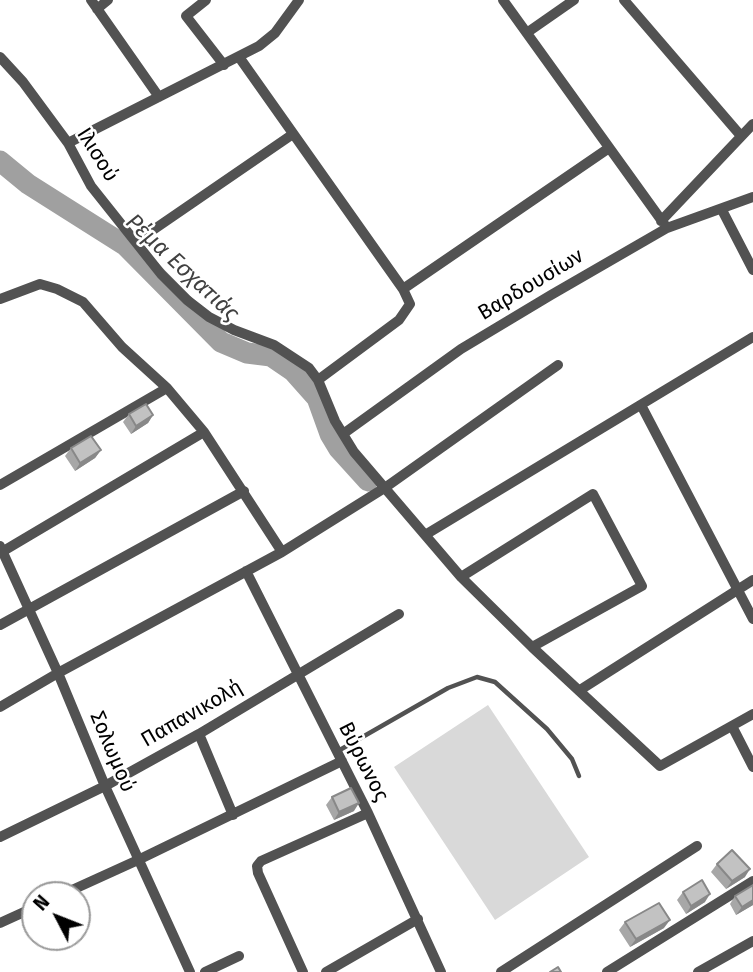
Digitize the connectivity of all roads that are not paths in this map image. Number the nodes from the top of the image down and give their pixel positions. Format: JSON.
{"nodes":[{"id":1,"x":108,"y":0,"type":"edge"},
{"id":2,"x":206,"y":0,"type":"edge"},
{"id":3,"x":299,"y":0,"type":"edge"},
{"id":4,"x":503,"y":0,"type":"edge"},
{"id":5,"x":574,"y":0,"type":"edge"},
{"id":6,"x":625,"y":0,"type":"edge"},
{"id":7,"x":94,"y":5,"type":"edge"},
{"id":8,"x":528,"y":32,"type":"junction"},
{"id":9,"x":0,"y":57,"type":"edge"},
{"id":10,"x":239,"y":57,"type":"junction"},
{"id":11,"x":224,"y":65,"type":"junction"},
{"id":12,"x":159,"y":97,"type":"junction"},
{"id":13,"x":753,"y":124,"type":"edge"},
{"id":14,"x":293,"y":134,"type":"junction"},
{"id":15,"x":741,"y":136,"type":"junction"},
{"id":16,"x":68,"y":142,"type":"junction"},
{"id":17,"x":609,"y":148,"type":"junction"},
{"id":18,"x":753,"y":197,"type":"edge"},
{"id":19,"x":722,"y":210,"type":"junction"},
{"id":20,"x":664,"y":225,"type":"junction"},
{"id":21,"x":137,"y":241,"type":"junction"},
{"id":22,"x":753,"y":270,"type":"edge"},
{"id":23,"x":403,"y":289,"type":"junction"},
{"id":24,"x":0,"y":299,"type":"edge"},
{"id":25,"x":753,"y":337,"type":"edge"},
{"id":26,"x":558,"y":365,"type":"dead end"},
{"id":27,"x":318,"y":380,"type":"junction"},
{"id":28,"x":167,"y":388,"type":"junction"},
{"id":29,"x":640,"y":405,"type":"junction"},
{"id":30,"x":204,"y":432,"type":"junction"},
{"id":31,"x":343,"y":434,"type":"junction"},
{"id":32,"x":0,"y":485,"type":"edge"},
{"id":33,"x":386,"y":487,"type":"junction"},
{"id":34,"x":244,"y":491,"type":"junction"},
{"id":35,"x":425,"y":535,"type":"junction"},
{"id":36,"x":1,"y":551,"type":"edge"},
{"id":37,"x":282,"y":552,"type":"junction"},
{"id":38,"x":246,"y":571,"type":"junction"},
{"id":39,"x":461,"y":577,"type":"junction"},
{"id":40,"x":753,"y":580,"type":"edge"},
{"id":41,"x":737,"y":589,"type":"junction"},
{"id":42,"x":29,"y":610,"type":"junction"},
{"id":43,"x":399,"y":614,"type":"dead end"},
{"id":44,"x":753,"y":619,"type":"edge"},
{"id":45,"x":0,"y":625,"type":"edge"},
{"id":46,"x":533,"y":647,"type":"junction"},
{"id":47,"x":58,"y":673,"type":"junction"},
{"id":48,"x":297,"y":674,"type":"junction"},
{"id":49,"x":580,"y":690,"type":"junction"},
{"id":50,"x":0,"y":707,"type":"edge"},
{"id":51,"x":753,"y":715,"type":"edge"},
{"id":52,"x":732,"y":726,"type":"junction"},
{"id":53,"x":199,"y":734,"type":"junction"},
{"id":54,"x":339,"y":756,"type":"junction"},
{"id":55,"x":753,"y":767,"type":"edge"},
{"id":56,"x":579,"y":776,"type":"dead end"},
{"id":57,"x":105,"y":786,"type":"junction"},
{"id":58,"x":368,"y":813,"type":"junction"},
{"id":59,"x":233,"y":815,"type":"junction"},
{"id":60,"x":0,"y":837,"type":"edge"},
{"id":61,"x":697,"y":846,"type":"dead end"},
{"id":62,"x":138,"y":860,"type":"junction"},
{"id":63,"x":91,"y":881,"type":"edge"},
{"id":64,"x":753,"y":881,"type":"edge"},
{"id":65,"x":21,"y":913,"type":"edge"},
{"id":66,"x":418,"y":919,"type":"junction"},
{"id":67,"x":0,"y":923,"type":"edge"},
{"id":68,"x":753,"y":941,"type":"edge"},
{"id":69,"x":239,"y":956,"type":"dead end"},
{"id":70,"x":190,"y":972,"type":"edge"},
{"id":71,"x":205,"y":972,"type":"edge"},
{"id":72,"x":303,"y":972,"type":"edge"},
{"id":73,"x":326,"y":972,"type":"edge"},
{"id":74,"x":440,"y":972,"type":"edge"},
{"id":75,"x":501,"y":972,"type":"edge"},
{"id":76,"x":607,"y":972,"type":"edge"},
{"id":77,"x":698,"y":972,"type":"edge"}],
"edges":[{"from":1,"to":7,"type":"street"},
{"from":2,"to":11,"type":"street"},
{"from":3,"to":10,"type":"street"},
{"from":4,"to":8,"type":"street"},
{"from":5,"to":8,"type":"street"},
{"from":6,"to":15,"type":"street"},
{"from":7,"to":12,"type":"street"},
{"from":8,"to":17,"type":"street"},
{"from":9,"to":16,"type":"street","name":"Ιλισού"},
{"from":10,"to":11,"type":"street"},
{"from":10,"to":14,"type":"street"},
{"from":11,"to":12,"type":"street"},
{"from":12,"to":16,"type":"street"},
{"from":13,"to":15,"type":"street"},
{"from":14,"to":21,"type":"street"},
{"from":14,"to":23,"type":"street"},
{"from":15,"to":20,"type":"street"},
{"from":16,"to":21,"type":"street","name":"Ιλισού"},
{"from":17,"to":20,"type":"street"},
{"from":17,"to":23,"type":"street"},
{"from":18,"to":19,"type":"street","name":"Βαρδουσίων"},
{"from":19,"to":20,"type":"street","name":"Βαρδουσίων"},
{"from":19,"to":22,"type":"street"},
{"from":20,"to":31,"type":"street","name":"Βαρδουσίων"},
{"from":21,"to":27,"type":"street","name":"Ιλισού"},
{"from":23,"to":27,"type":"street"},
{"from":24,"to":28,"type":"street"},
{"from":25,"to":29,"type":"street"},
{"from":26,"to":33,"type":"street"},
{"from":27,"to":31,"type":"street","name":"Ιλισού"},
{"from":28,"to":30,"type":"street"},
{"from":28,"to":32,"type":"street"},
{"from":29,"to":35,"type":"street"},
{"from":29,"to":41,"type":"street"},
{"from":30,"to":34,"type":"street"},
{"from":30,"to":36,"type":"street"},
{"from":31,"to":33,"type":"street","name":"Ιλισού"},
{"from":33,"to":35,"type":"street","name":"Ιλισού"},
{"from":33,"to":37,"type":"street"},
{"from":34,"to":37,"type":"street"},
{"from":34,"to":42,"type":"street"},
{"from":35,"to":39,"type":"street","name":"Ιλισού"},
{"from":36,"to":42,"type":"street","name":"Σολωμού"},
{"from":37,"to":38,"type":"street"},
{"from":38,"to":47,"type":"street"},
{"from":38,"to":48,"type":"street","name":"Βύρωνος"},
{"from":39,"to":46,"type":"street","name":"Ιλισού"},
{"from":39,"to":46,"type":"street"},
{"from":40,"to":41,"type":"street"},
{"from":41,"to":44,"type":"street"},
{"from":41,"to":49,"type":"street"},
{"from":42,"to":45,"type":"street"},
{"from":42,"to":47,"type":"street","name":"Σολωμού"},
{"from":43,"to":48,"type":"street","name":"Παπανικολή"},
{"from":46,"to":49,"type":"street","name":"Ιλισού"},
{"from":47,"to":50,"type":"street"},
{"from":47,"to":57,"type":"street","name":"Σολωμού"},
{"from":48,"to":53,"type":"street","name":"Παπανικολή"},
{"from":48,"to":54,"type":"street","name":"Βύρωνος"},
{"from":49,"to":52,"type":"street","name":"Ιλισού"},
{"from":51,"to":52,"type":"street"},
{"from":52,"to":55,"type":"street"},
{"from":53,"to":57,"type":"street","name":"Παπανικολή"},
{"from":53,"to":59,"type":"street"},
{"from":54,"to":56,"type":"lane"},
{"from":54,"to":58,"type":"street","name":"Βύρωνος"},
{"from":54,"to":59,"type":"street"},
{"from":57,"to":60,"type":"street","name":"Παπανικολή"},
{"from":57,"to":62,"type":"street","name":"Σολωμού"},
{"from":58,"to":66,"type":"street","name":"Βύρωνος"},
{"from":58,"to":72,"type":"street"},
{"from":59,"to":62,"type":"street"},
{"from":61,"to":75,"type":"street"},
{"from":62,"to":63,"type":"street"},
{"from":62,"to":70,"type":"street","name":"Σολωμού"},
{"from":64,"to":76,"type":"street"},
{"from":65,"to":67,"type":"street"},
{"from":66,"to":73,"type":"street"},
{"from":66,"to":74,"type":"street","name":"Βύρωνος"},
{"from":68,"to":77,"type":"street"},
{"from":69,"to":71,"type":"street"}]}
